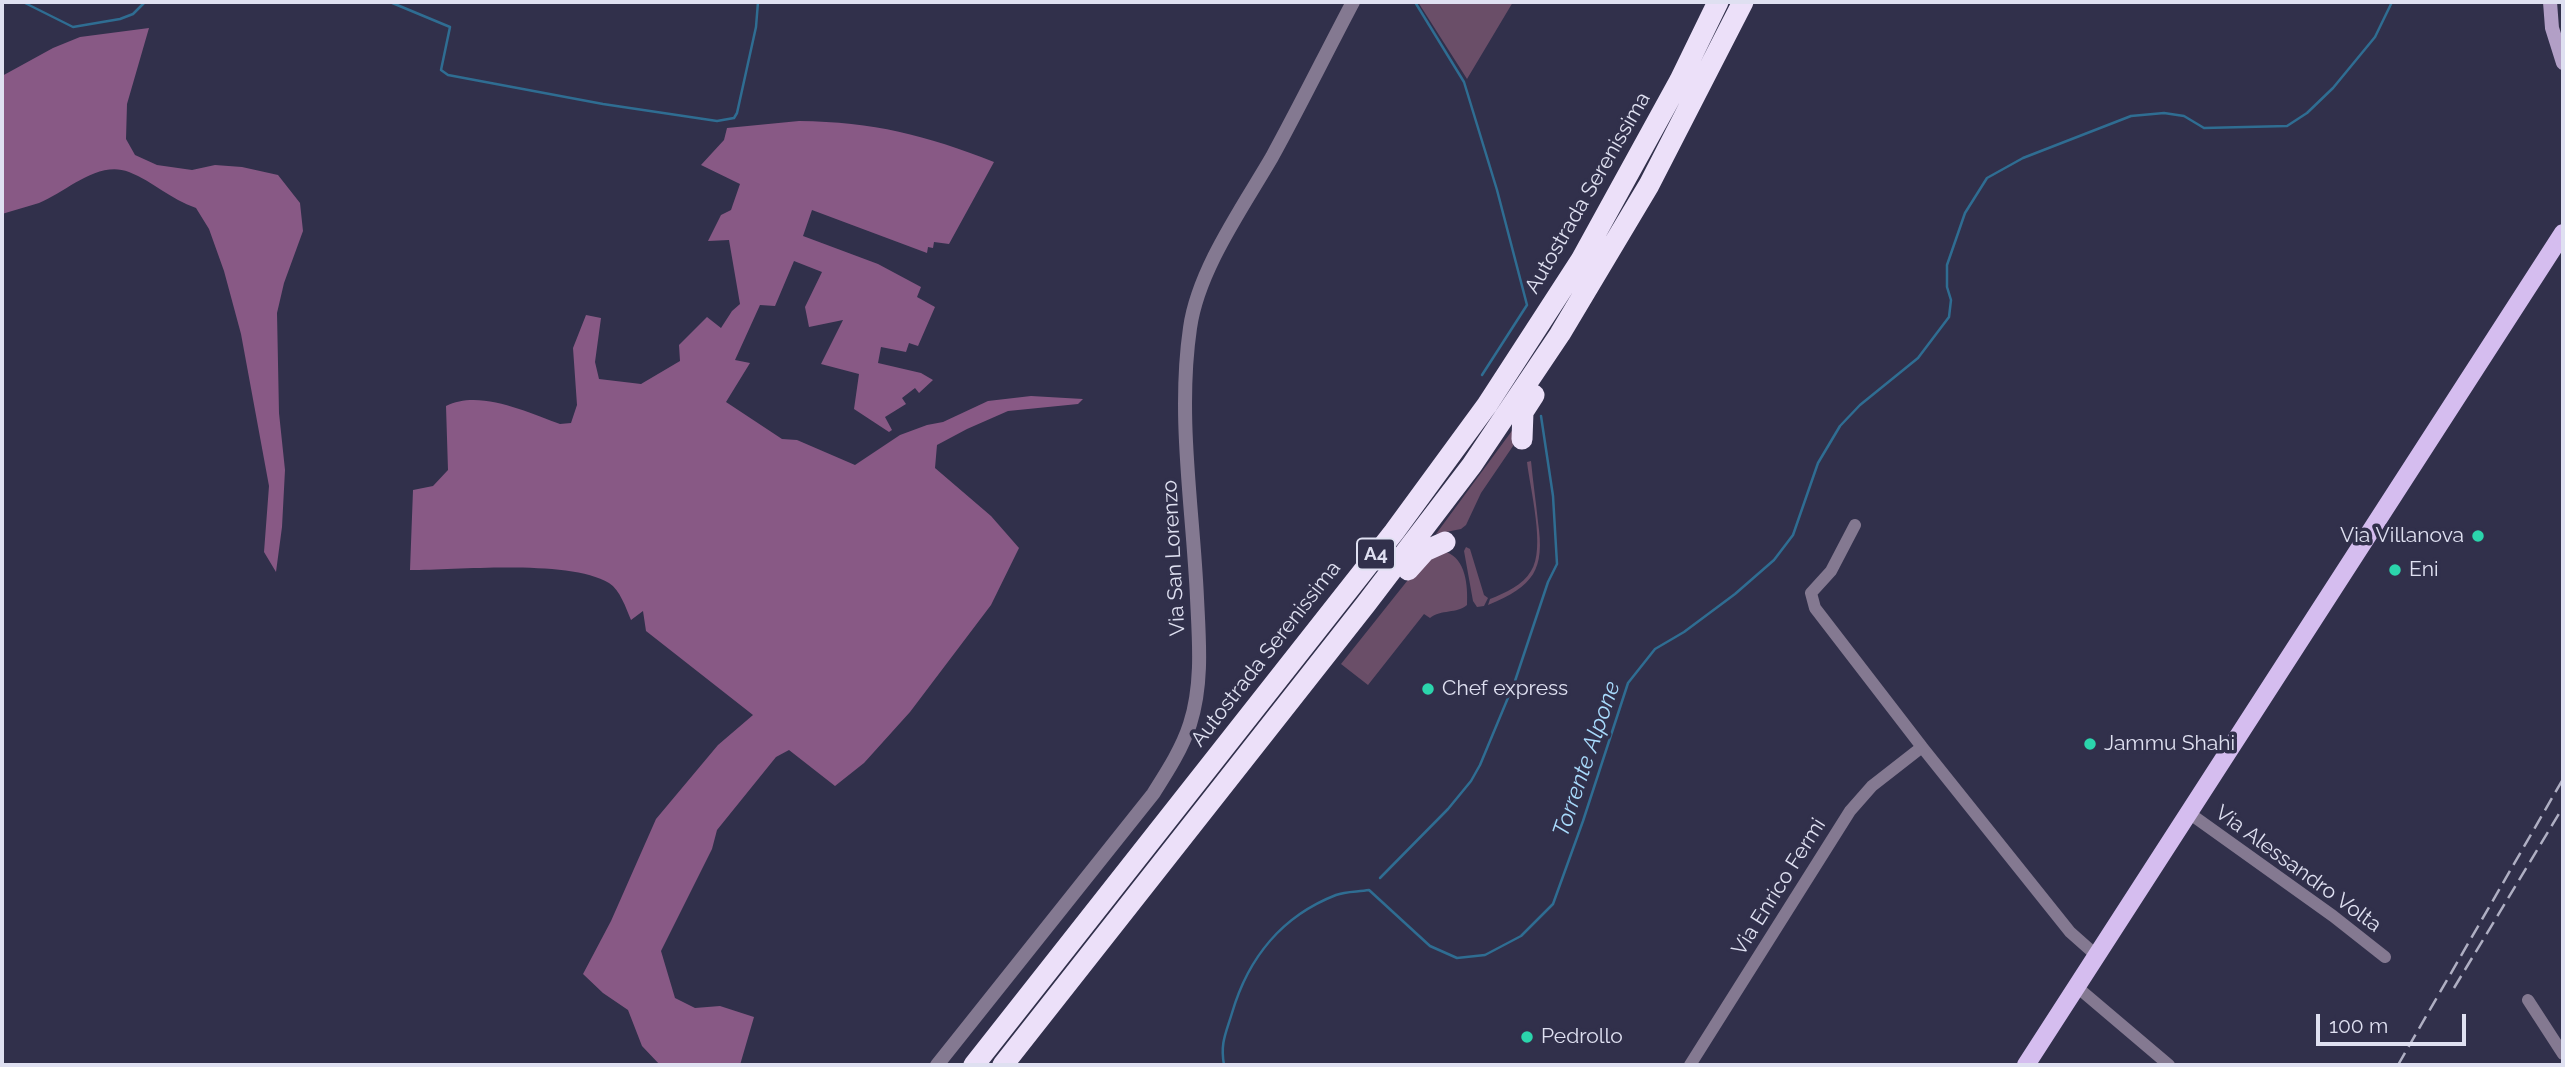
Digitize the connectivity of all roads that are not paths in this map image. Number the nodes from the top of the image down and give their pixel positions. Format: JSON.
{"nodes":[{"id":1,"x":1353,"y":2,"type":"edge"},
{"id":2,"x":1718,"y":2,"type":"edge"},
{"id":3,"x":1744,"y":2,"type":"edge"},
{"id":4,"x":2550,"y":2,"type":"edge"},
{"id":5,"x":2563,"y":63,"type":"edge"},
{"id":6,"x":2563,"y":233,"type":"edge"},
{"id":7,"x":1560,"y":334,"type":"junction"},
{"id":8,"x":1522,"y":439,"type":"dead end"},
{"id":9,"x":1854,"y":525,"type":"dead end"},
{"id":10,"x":1445,"y":542,"type":"dead end"},
{"id":11,"x":1342,"y":635,"type":"junction"},
{"id":12,"x":1922,"y":747,"type":"junction"},
{"id":13,"x":2189,"y":813,"type":"junction"},
{"id":14,"x":2096,"y":956,"type":"junction"},
{"id":15,"x":2385,"y":957,"type":"dead end"},
{"id":16,"x":2077,"y":987,"type":"junction"},
{"id":17,"x":2528,"y":1000,"type":"dead end"},
{"id":18,"x":2563,"y":1054,"type":"edge"},
{"id":19,"x":937,"y":1065,"type":"edge"},
{"id":20,"x":974,"y":1065,"type":"edge"},
{"id":21,"x":1003,"y":1065,"type":"edge"},
{"id":22,"x":1690,"y":1065,"type":"edge"},
{"id":23,"x":2026,"y":1065,"type":"edge"},
{"id":24,"x":2169,"y":1065,"type":"edge"}],
"edges":[{"from":1,"to":19,"type":"street","name":"Via San Lorenzo"},
{"from":2,"to":20,"type":"highway","name":"Autostrada Serenissima","number":"A4"},
{"from":3,"to":7,"type":"highway","number":"A4"},
{"from":4,"to":5,"type":"main road"},
{"from":6,"to":13,"type":"main road"},
{"from":7,"to":8,"type":"highway"},
{"from":7,"to":11,"type":"highway","number":"A4"},
{"from":9,"to":12,"type":"street"},
{"from":10,"to":11,"type":"highway"},
{"from":11,"to":21,"type":"highway","number":"A4"},
{"from":12,"to":14,"type":"street"},
{"from":12,"to":22,"type":"street","name":"Via Enrico Fermi"},
{"from":13,"to":14,"type":"main road"},
{"from":13,"to":15,"type":"street","name":"Via Alessandro Volta"},
{"from":14,"to":16,"type":"main road"},
{"from":16,"to":23,"type":"main road"},
{"from":16,"to":24,"type":"street"},
{"from":17,"to":18,"type":"street"}]}
